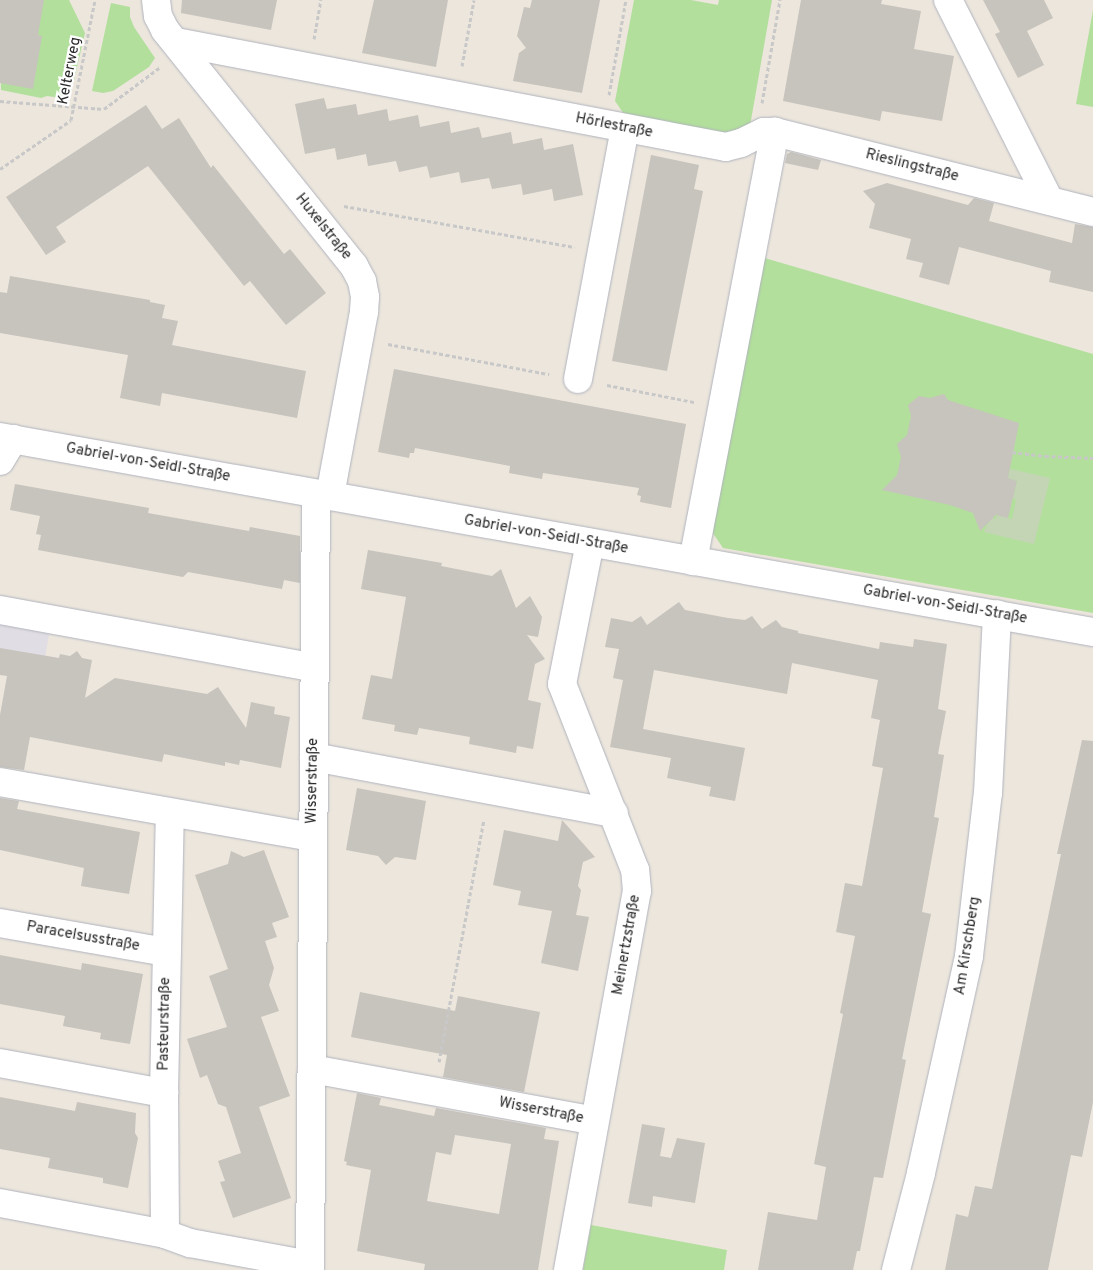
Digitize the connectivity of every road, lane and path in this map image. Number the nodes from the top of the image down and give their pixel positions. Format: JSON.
{"nodes":[{"id":1,"x":95,"y":0,"type":"edge"},
{"id":2,"x":156,"y":0,"type":"edge"},
{"id":3,"x":321,"y":0,"type":"edge"},
{"id":4,"x":474,"y":0,"type":"edge"},
{"id":5,"x":626,"y":0,"type":"edge"},
{"id":6,"x":780,"y":0,"type":"edge"},
{"id":7,"x":948,"y":0,"type":"edge"},
{"id":8,"x":179,"y":47,"type":"junction"},
{"id":9,"x":308,"y":69,"type":"junction"},
{"id":10,"x":456,"y":96,"type":"junction"},
{"id":11,"x":0,"y":101,"type":"edge"},
{"id":12,"x":74,"y":107,"type":"junction"},
{"id":13,"x":614,"y":126,"type":"junction"},
{"id":14,"x":765,"y":135,"type":"junction"},
{"id":15,"x":0,"y":168,"type":"edge"},
{"id":16,"x":299,"y":198,"type":"junction"},
{"id":17,"x":1048,"y":200,"type":"junction"},
{"id":18,"x":1093,"y":212,"type":"edge"},
{"id":19,"x":602,"y":252,"type":"junction"},
{"id":20,"x":359,"y":339,"type":"junction"},
{"id":21,"x":578,"y":379,"type":"junction"},
{"id":22,"x":722,"y":407,"type":"junction"},
{"id":23,"x":4,"y":446,"type":"edge"},
{"id":24,"x":1012,"y":452,"type":"dead end"},
{"id":25,"x":1093,"y":458,"type":"edge"},
{"id":26,"x":323,"y":495,"type":"junction"},
{"id":27,"x":590,"y":543,"type":"junction"},
{"id":28,"x":693,"y":561,"type":"junction"},
{"id":29,"x":0,"y":610,"type":"edge"},
{"id":30,"x":997,"y":614,"type":"junction"},
{"id":31,"x":1093,"y":632,"type":"edge"},
{"id":32,"x":315,"y":668,"type":"junction"},
{"id":33,"x":314,"y":757,"type":"junction"},
{"id":34,"x":0,"y":782,"type":"edge"},
{"id":35,"x":489,"y":790,"type":"junction"},
{"id":36,"x":170,"y":813,"type":"junction"},
{"id":37,"x":614,"y":813,"type":"junction"},
{"id":38,"x":312,"y":836,"type":"junction"},
{"id":39,"x":0,"y":923,"type":"edge"},
{"id":40,"x":166,"y":952,"type":"junction"},
{"id":41,"x":0,"y":1063,"type":"edge"},
{"id":42,"x":312,"y":1069,"type":"junction"},
{"id":43,"x":434,"y":1091,"type":"junction"},
{"id":44,"x":164,"y":1093,"type":"junction"},
{"id":45,"x":594,"y":1121,"type":"junction"},
{"id":46,"x":0,"y":1203,"type":"edge"},
{"id":47,"x":165,"y":1234,"type":"junction"},
{"id":48,"x":310,"y":1268,"type":"edge"},
{"id":49,"x":568,"y":1270,"type":"edge"},
{"id":50,"x":896,"y":1270,"type":"edge"}],
"edges":[{"from":1,"to":12,"type":"path","name":"Kelterweg"},
{"from":2,"to":8,"type":"street","name":"Huxelstraße"},
{"from":3,"to":9,"type":"path"},
{"from":4,"to":10,"type":"path"},
{"from":5,"to":13,"type":"path"},
{"from":6,"to":14,"type":"path"},
{"from":7,"to":17,"type":"street"},
{"from":8,"to":9,"type":"street","name":"Hörlestraße"},
{"from":8,"to":12,"type":"path"},
{"from":8,"to":16,"type":"street","name":"Huxelstraße"},
{"from":9,"to":10,"type":"street","name":"Hörlestraße"},
{"from":10,"to":13,"type":"street","name":"Hörlestraße"},
{"from":11,"to":12,"type":"path"},
{"from":12,"to":15,"type":"path","name":"Kelterweg"},
{"from":13,"to":14,"type":"street","name":"Hörlestraße"},
{"from":13,"to":19,"type":"street"},
{"from":14,"to":17,"type":"street","name":"Rieslingstraße"},
{"from":14,"to":22,"type":"street"},
{"from":16,"to":19,"type":"path"},
{"from":16,"to":20,"type":"street","name":"Huxelstraße"},
{"from":17,"to":18,"type":"street","name":"Rieslingstraße"},
{"from":19,"to":21,"type":"street"},
{"from":20,"to":21,"type":"path"},
{"from":20,"to":26,"type":"street","name":"Huxelstraße"},
{"from":21,"to":22,"type":"path"},
{"from":22,"to":28,"type":"street"},
{"from":23,"to":26,"type":"street","name":"Gabriel-von-Seidl-Straße"},
{"from":24,"to":25,"type":"path"},
{"from":26,"to":27,"type":"street","name":"Gabriel-von-Seidl-Straße"},
{"from":26,"to":32,"type":"street","name":"Wisserstraße"},
{"from":27,"to":28,"type":"street","name":"Gabriel-von-Seidl-Straße"},
{"from":27,"to":37,"type":"street","name":"Meinertzstraße"},
{"from":28,"to":30,"type":"street","name":"Gabriel-von-Seidl-Straße"},
{"from":29,"to":32,"type":"street"},
{"from":30,"to":31,"type":"street","name":"Gabriel-von-Seidl-Straße"},
{"from":30,"to":50,"type":"street","name":"Am Kirschberg"},
{"from":32,"to":33,"type":"street","name":"Wisserstraße"},
{"from":33,"to":35,"type":"street"},
{"from":33,"to":38,"type":"street","name":"Wisserstraße"},
{"from":34,"to":36,"type":"street"},
{"from":35,"to":37,"type":"street"},
{"from":35,"to":43,"type":"path"},
{"from":36,"to":38,"type":"street"},
{"from":36,"to":40,"type":"street","name":"Pasteurstraße"},
{"from":37,"to":45,"type":"street","name":"Meinertzstraße"},
{"from":38,"to":42,"type":"street","name":"Wisserstraße"},
{"from":39,"to":40,"type":"street","name":"Paracelsusstraße"},
{"from":40,"to":44,"type":"street","name":"Pasteurstraße"},
{"from":41,"to":44,"type":"street"},
{"from":42,"to":43,"type":"street","name":"Wisserstraße"},
{"from":42,"to":48,"type":"street","name":"Wisserstraße"},
{"from":43,"to":45,"type":"street","name":"Wisserstraße"},
{"from":44,"to":47,"type":"street","name":"Pasteurstraße"},
{"from":45,"to":49,"type":"street","name":"Meinertzstraße"},
{"from":46,"to":47,"type":"street"},
{"from":47,"to":48,"type":"street"}]}
